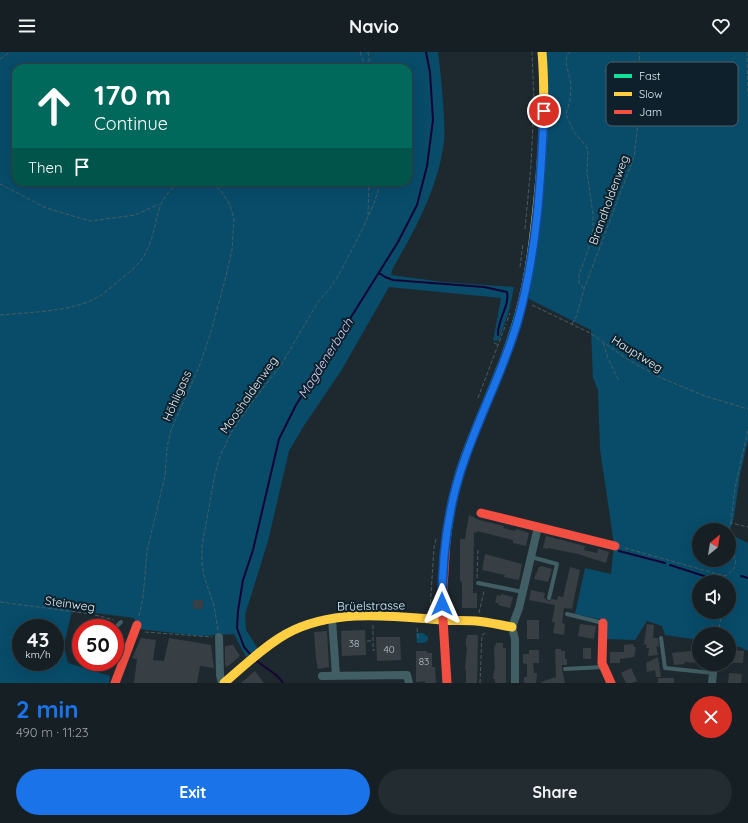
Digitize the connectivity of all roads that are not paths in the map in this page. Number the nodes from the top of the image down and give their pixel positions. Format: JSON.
{"nodes":[{"id":1,"x":542,"y":52,"type":"edge"},
{"id":2,"x":481,"y":513,"type":"dead end"},
{"id":3,"x":538,"y":527,"type":"junction"},
{"id":4,"x":615,"y":546,"type":"road end"},
{"id":5,"x":531,"y":556,"type":"junction"},
{"id":6,"x":478,"y":583,"type":"road end"},
{"id":7,"x":523,"y":592,"type":"junction"},
{"id":8,"x":549,"y":598,"type":"dead end"},
{"id":9,"x":567,"y":614,"type":"dead end"},
{"id":10,"x":332,"y":619,"type":"junction"},
{"id":11,"x":442,"y":620,"type":"junction"},
{"id":12,"x":603,"y":623,"type":"joint"},
{"id":13,"x":512,"y":627,"type":"junction"},
{"id":14,"x":136,"y":628,"type":"road end"},
{"id":15,"x":218,"y":637,"type":"road end"},
{"id":16,"x":661,"y":638,"type":"dead end"},
{"id":17,"x":603,"y":667,"type":"junction"},
{"id":18,"x":565,"y":669,"type":"dead end"},
{"id":19,"x":713,"y":673,"type":"joint"},
{"id":20,"x":322,"y":676,"type":"dead end"},
{"id":21,"x":336,"y":676,"type":"junction"},
{"id":22,"x":115,"y":683,"type":"edge"},
{"id":23,"x":223,"y":683,"type":"edge"},
{"id":24,"x":409,"y":683,"type":"edge"},
{"id":25,"x":447,"y":683,"type":"edge"},
{"id":26,"x":515,"y":683,"type":"edge"},
{"id":27,"x":611,"y":683,"type":"edge"},
{"id":28,"x":712,"y":683,"type":"edge"}],
"edges":[{"from":1,"to":11,"type":"main road"},
{"from":2,"to":3,"type":"main road"},
{"from":3,"to":4,"type":"main road"},
{"from":3,"to":5,"type":"street"},
{"from":5,"to":7,"type":"street"},
{"from":5,"to":8,"type":"lane"},
{"from":6,"to":7,"type":"lane"},
{"from":7,"to":13,"type":"street"},
{"from":9,"to":12,"type":"lane"},
{"from":10,"to":11,"type":"main road","name":"Brüelstrasse"},
{"from":10,"to":21,"type":"street"},
{"from":10,"to":23,"type":"main road","name":"Brüelstrasse"},
{"from":11,"to":13,"type":"main road","name":"Brüelstrasse"},
{"from":11,"to":25,"type":"main road"},
{"from":12,"to":17,"type":"main road"},
{"from":13,"to":26,"type":"street"},
{"from":14,"to":22,"type":"main road"},
{"from":15,"to":23,"type":"street"},
{"from":16,"to":19,"type":"lane"},
{"from":17,"to":18,"type":"lane"},
{"from":17,"to":27,"type":"main road"},
{"from":19,"to":28,"type":"street"},
{"from":20,"to":21,"type":"street"},
{"from":21,"to":24,"type":"street"}]}
